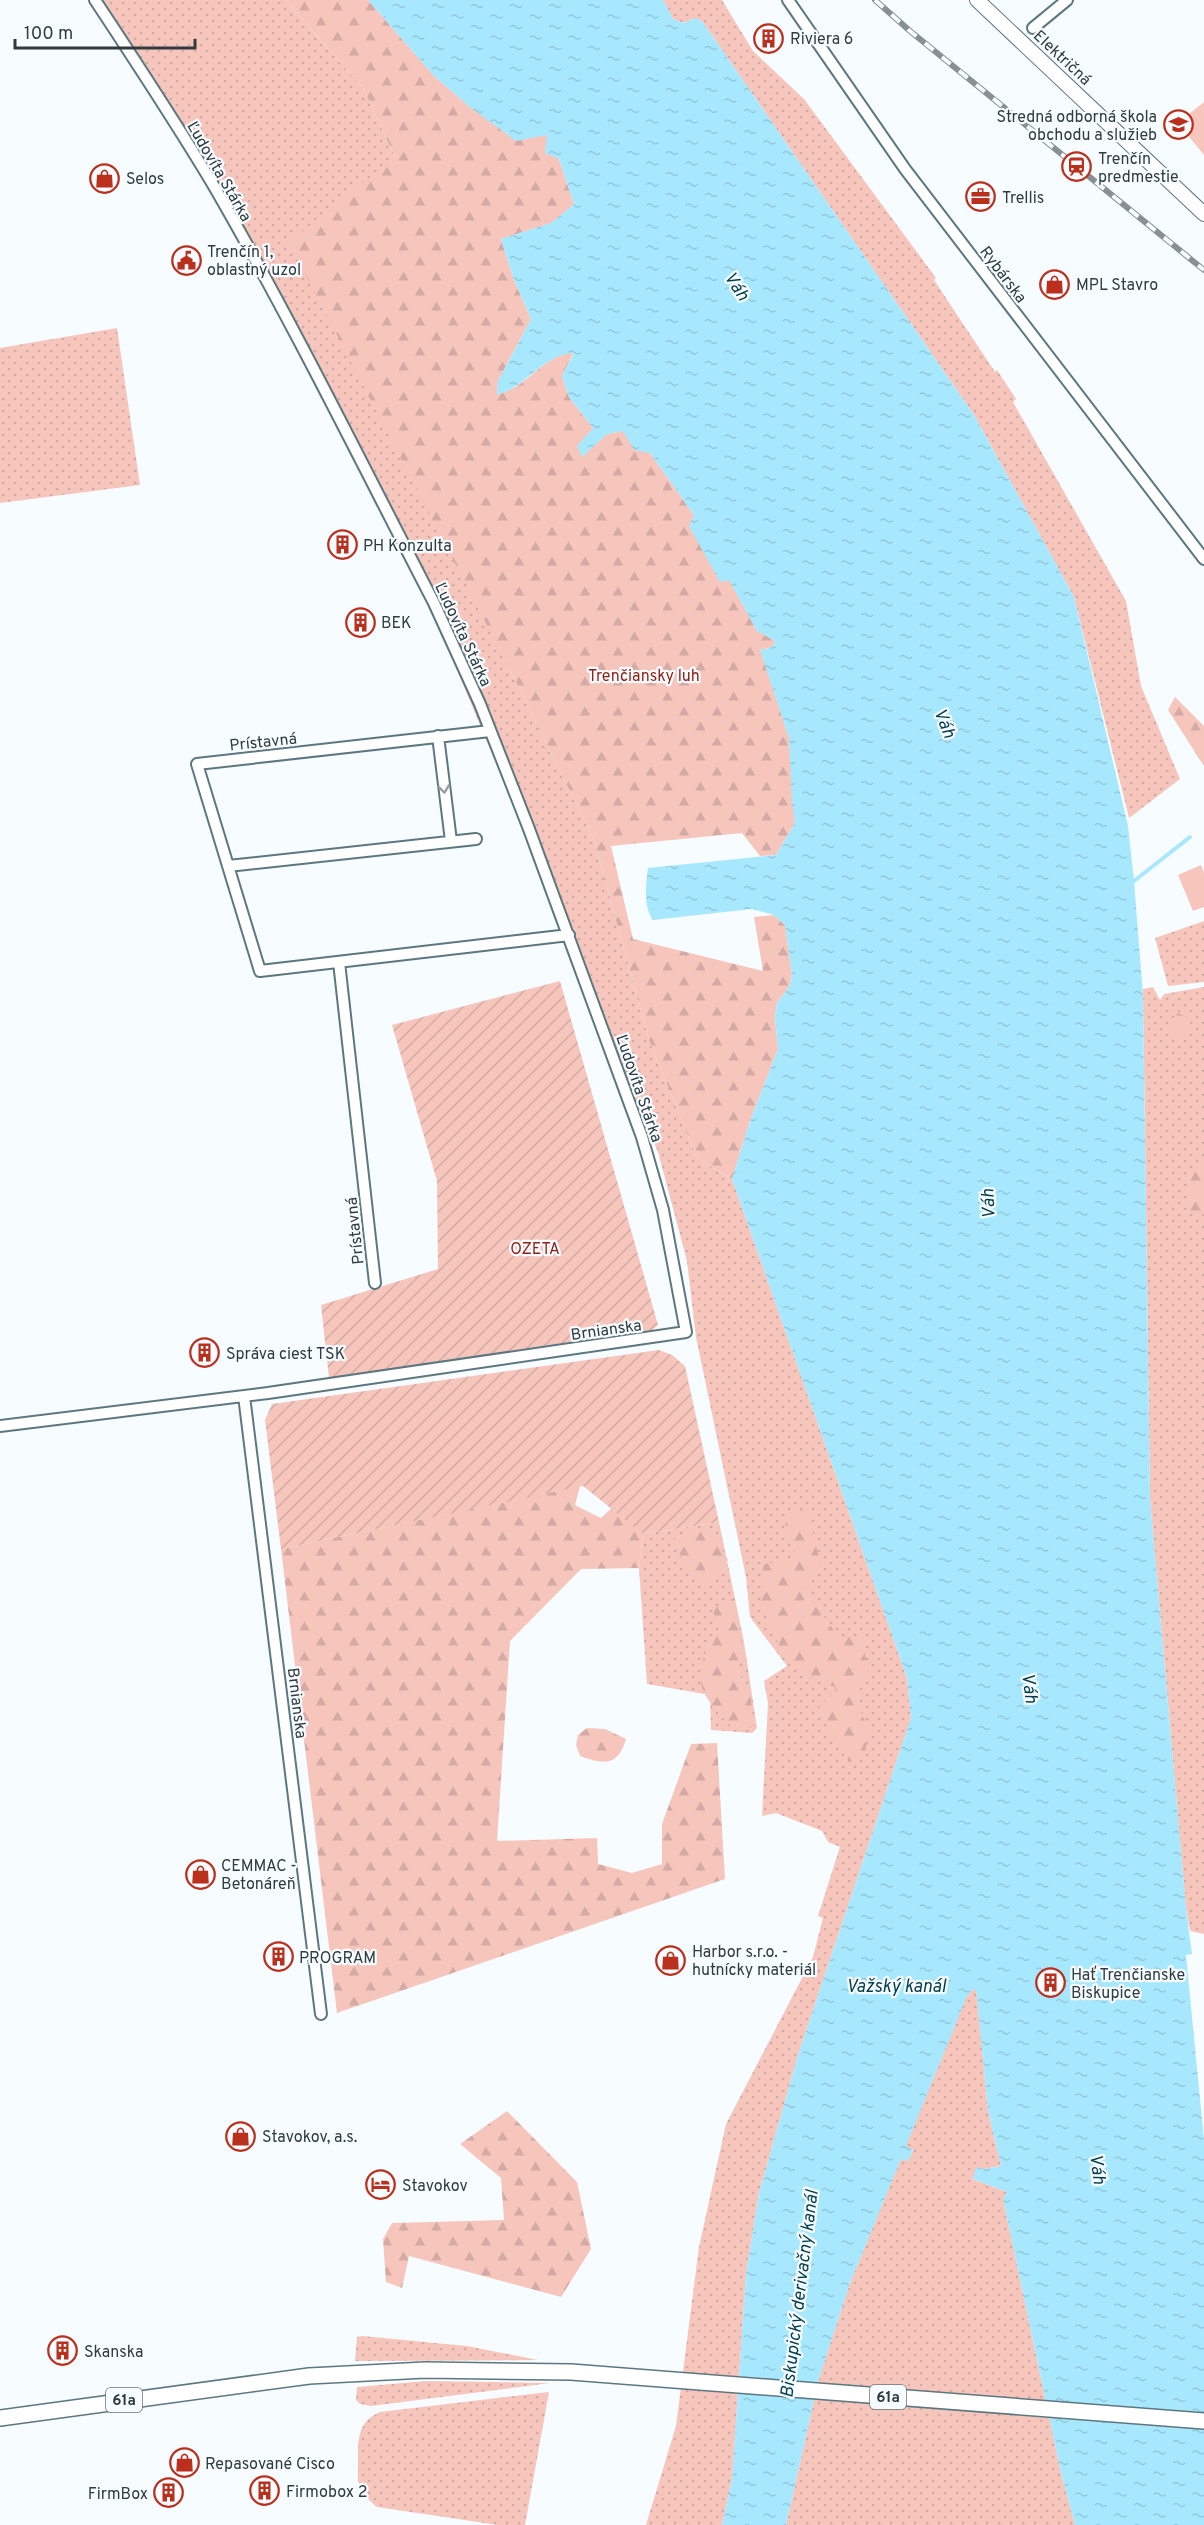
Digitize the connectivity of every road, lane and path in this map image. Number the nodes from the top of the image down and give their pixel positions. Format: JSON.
{"nodes":[{"id":1,"x":95,"y":0,"type":"edge"},
{"id":2,"x":788,"y":0,"type":"edge"},
{"id":3,"x":977,"y":0,"type":"edge"},
{"id":4,"x":1067,"y":0,"type":"edge"},
{"id":5,"x":1033,"y":28,"type":"dead end"},
{"id":6,"x":1204,"y":214,"type":"edge"},
{"id":7,"x":1204,"y":559,"type":"edge"},
{"id":8,"x":490,"y":731,"type":"junction"},
{"id":9,"x":438,"y":736,"type":"junction"},
{"id":10,"x":476,"y":838,"type":"dead end"},
{"id":11,"x":451,"y":841,"type":"junction"},
{"id":12,"x":228,"y":866,"type":"junction"},
{"id":13,"x":569,"y":935,"type":"junction"},
{"id":14,"x":339,"y":962,"type":"junction"},
{"id":15,"x":375,"y":1283,"type":"dead end"},
{"id":16,"x":686,"y":1332,"type":"joint"},
{"id":17,"x":244,"y":1396,"type":"junction"},
{"id":18,"x":0,"y":1426,"type":"edge"},
{"id":19,"x":321,"y":2013,"type":"dead end"},
{"id":20,"x":0,"y":2418,"type":"edge"},
{"id":21,"x":1204,"y":2421,"type":"edge"}],
"edges":[{"from":1,"to":8,"type":"street","name":"Ľudovíta Stárka"},
{"from":2,"to":7,"type":"street","name":"Rybárska"},
{"from":3,"to":6,"type":"main road","name":"Električná"},
{"from":4,"to":5,"type":"street"},
{"from":8,"to":9,"type":"street","name":"Prístavná"},
{"from":8,"to":13,"type":"street","name":"Ľudovíta Stárka"},
{"from":9,"to":11,"type":"street","one_way":true},
{"from":9,"to":12,"type":"street","name":"Prístavná"},
{"from":10,"to":11,"type":"street"},
{"from":11,"to":12,"type":"street"},
{"from":12,"to":14,"type":"street","name":"Prístavná"},
{"from":13,"to":14,"type":"street","name":"Prístavná"},
{"from":13,"to":16,"type":"street","name":"Ľudovíta Stárka"},
{"from":14,"to":15,"type":"street","name":"Prístavná"},
{"from":16,"to":17,"type":"street","name":"Brnianska"},
{"from":17,"to":18,"type":"street","name":"Brnianska"},
{"from":17,"to":19,"type":"street","name":"Brnianska"},
{"from":20,"to":21,"type":"main road","number":"61a"}]}
